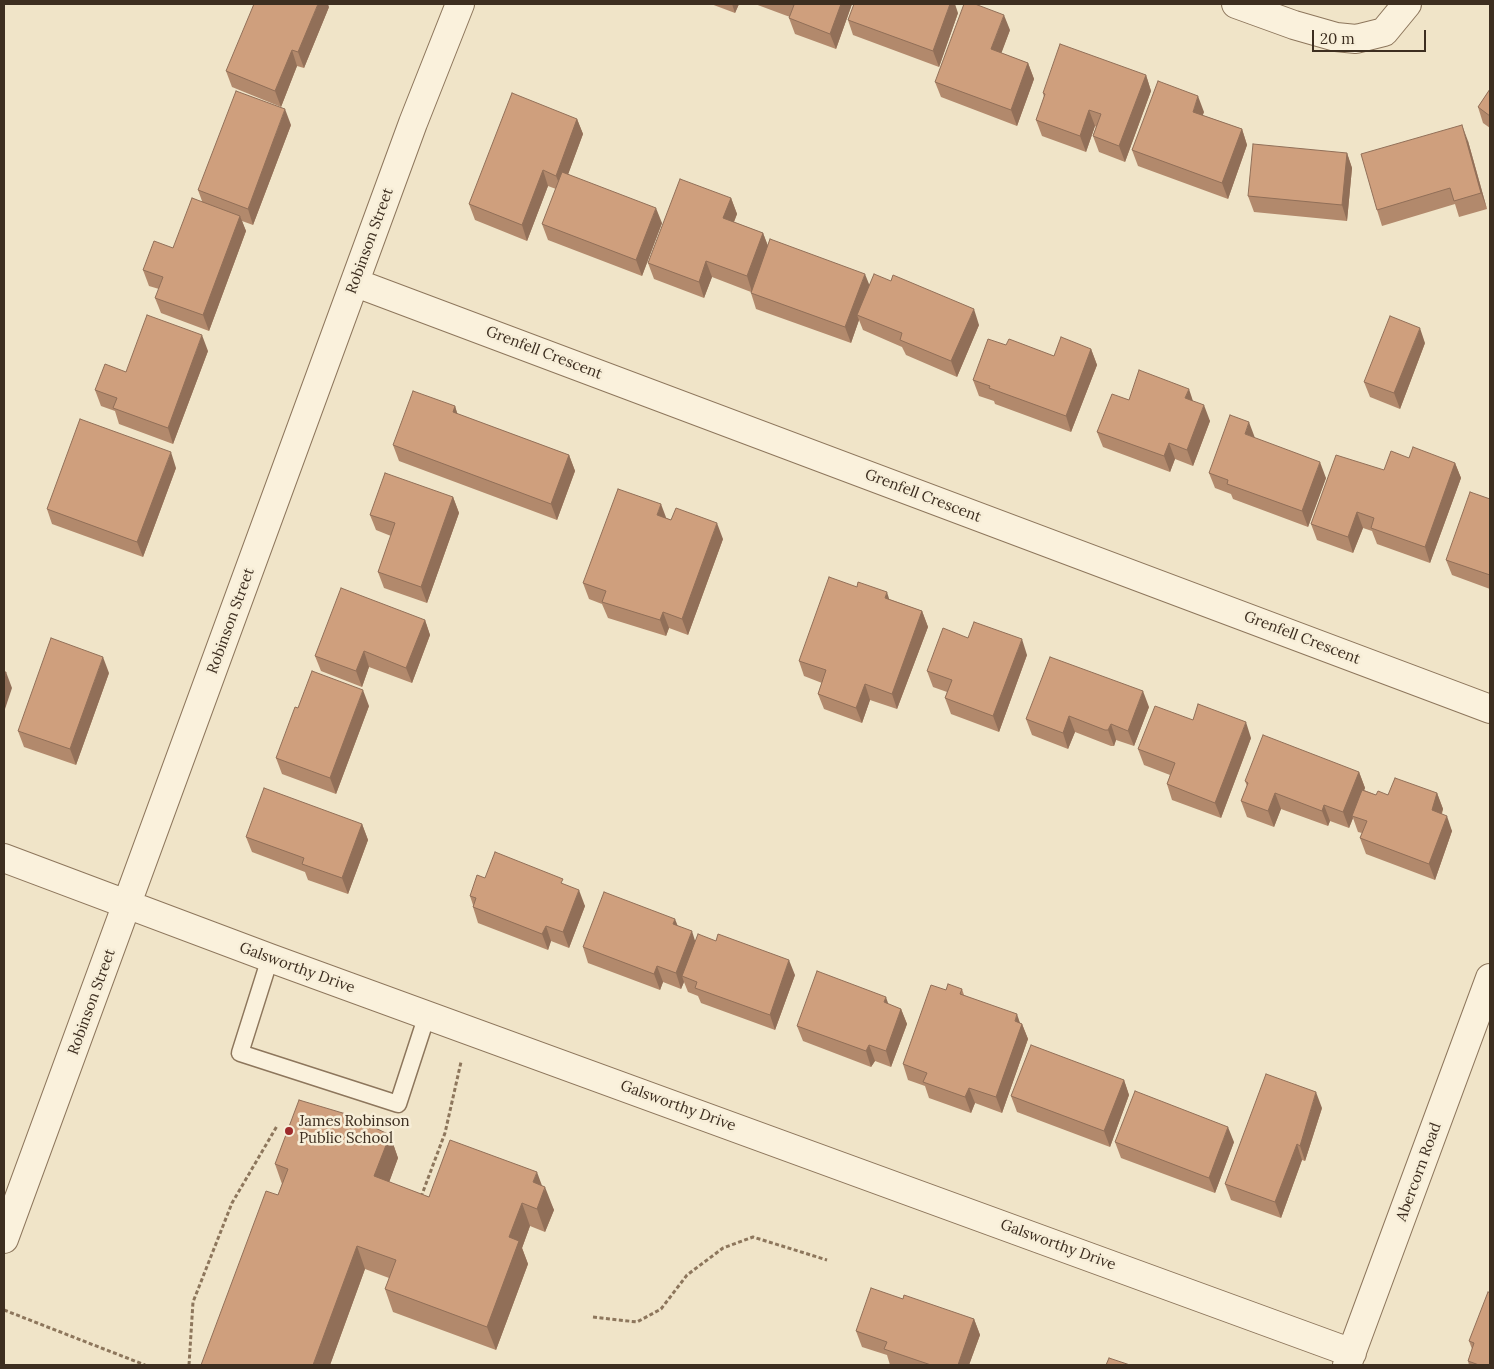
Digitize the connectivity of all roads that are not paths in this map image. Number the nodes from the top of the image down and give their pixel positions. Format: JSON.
{"nodes":[{"id":1,"x":460,"y":4,"type":"edge"},
{"id":2,"x":1236,"y":4,"type":"edge"},
{"id":3,"x":1407,"y":4,"type":"edge"},
{"id":4,"x":356,"y":283,"type":"junction"},
{"id":5,"x":1490,"y":709,"type":"edge"},
{"id":6,"x":4,"y":858,"type":"edge"},
{"id":7,"x":127,"y":905,"type":"junction"},
{"id":8,"x":270,"y":958,"type":"junction"},
{"id":9,"x":1490,"y":978,"type":"edge"},
{"id":10,"x":427,"y":1015,"type":"junction"},
{"id":11,"x":4,"y":1239,"type":"edge"},
{"id":12,"x":1350,"y":1359,"type":"edge"}],
"edges":[{"from":1,"to":4,"type":"street","name":"Robinson Street"},
{"from":2,"to":3,"type":"street"},
{"from":4,"to":5,"type":"street","name":"Grenfell Crescent"},
{"from":4,"to":7,"type":"street","name":"Robinson Street"},
{"from":6,"to":7,"type":"street","name":"Galsworthy Drive"},
{"from":7,"to":8,"type":"street","name":"Galsworthy Drive"},
{"from":7,"to":11,"type":"street","name":"Robinson Street"},
{"from":8,"to":10,"type":"street","name":"Galsworthy Drive"},
{"from":8,"to":10,"type":"lane"},
{"from":9,"to":12,"type":"street","name":"Abercorn Road"},
{"from":10,"to":12,"type":"street","name":"Galsworthy Drive"}]}
